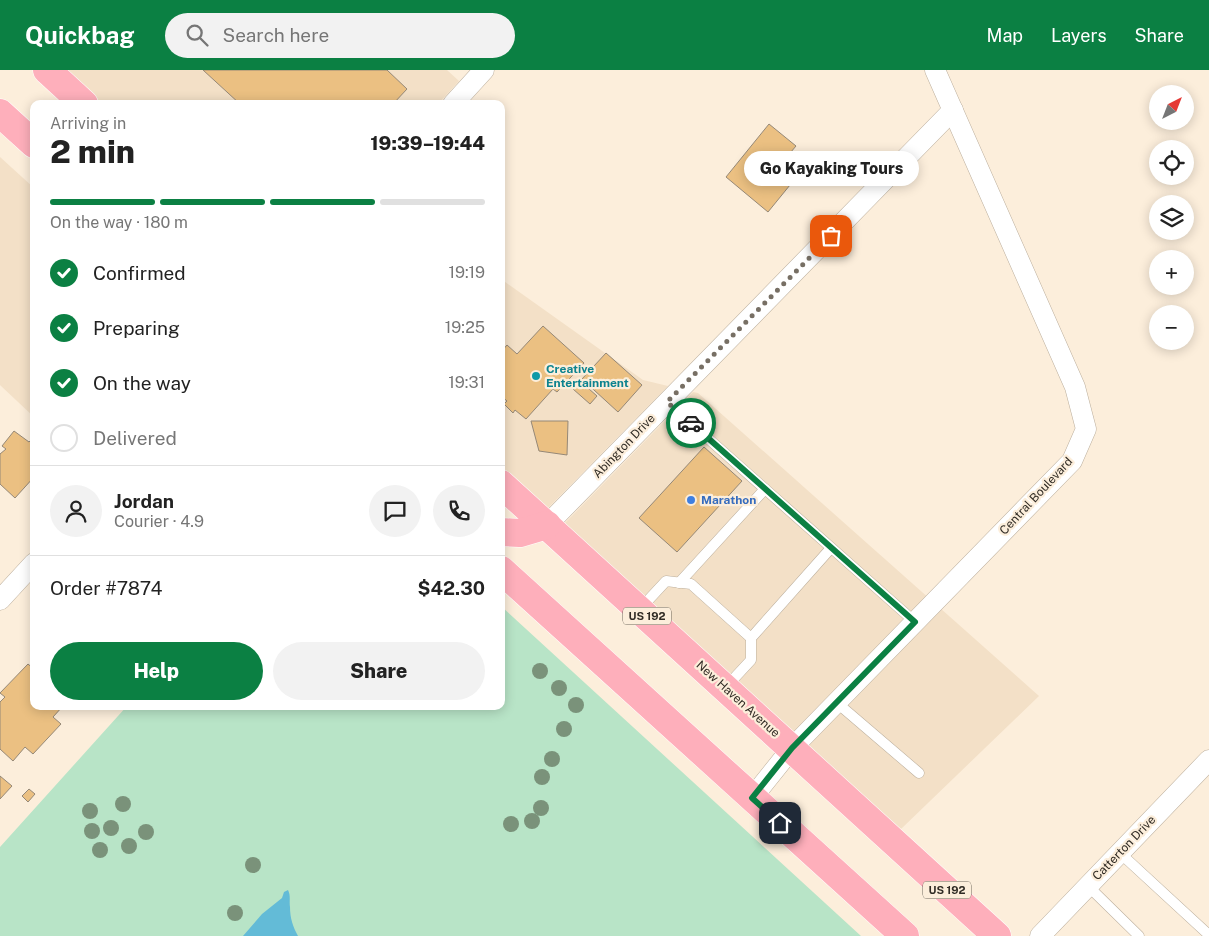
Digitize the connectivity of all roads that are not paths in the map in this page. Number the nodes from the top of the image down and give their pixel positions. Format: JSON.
{"nodes":[{"id":1,"x":47,"y":70,"type":"edge"},
{"id":2,"x":484,"y":70,"type":"edge"},
{"id":3,"x":936,"y":70,"type":"edge"},
{"id":4,"x":80,"y":100,"type":"edge"},
{"id":5,"x":457,"y":100,"type":"edge"},
{"id":6,"x":953,"y":110,"type":"junction"},
{"id":7,"x":0,"y":113,"type":"edge"},
{"id":8,"x":30,"y":140,"type":"edge"},
{"id":9,"x":667,"y":402,"type":"junction"},
{"id":10,"x":505,"y":488,"type":"edge"},
{"id":11,"x":764,"y":489,"type":"junction"},
{"id":12,"x":547,"y":525,"type":"junction"},
{"id":13,"x":505,"y":532,"type":"edge"},
{"id":14,"x":831,"y":548,"type":"junction"},
{"id":15,"x":30,"y":567,"type":"edge"},
{"id":16,"x":505,"y":574,"type":"edge"},
{"id":17,"x":679,"y":583,"type":"junction"},
{"id":18,"x":0,"y":600,"type":"edge"},
{"id":19,"x":639,"y":609,"type":"junction"},
{"id":20,"x":915,"y":622,"type":"junction"},
{"id":21,"x":751,"y":638,"type":"junction"},
{"id":22,"x":726,"y":688,"type":"junction"},
{"id":23,"x":836,"y":702,"type":"junction"},
{"id":24,"x":792,"y":748,"type":"junction"},
{"id":25,"x":1209,"y":760,"type":"edge"},
{"id":26,"x":919,"y":773,"type":"dead end"},
{"id":27,"x":752,"y":798,"type":"junction"},
{"id":28,"x":1120,"y":853,"type":"junction"},
{"id":29,"x":1088,"y":886,"type":"junction"},
{"id":30,"x":904,"y":932,"type":"edge"},
{"id":31,"x":1209,"y":935,"type":"edge"},
{"id":32,"x":997,"y":936,"type":"edge"},
{"id":33,"x":1040,"y":936,"type":"edge"},
{"id":34,"x":1139,"y":936,"type":"edge"}],
"edges":[{"from":1,"to":4,"type":"main road"},
{"from":2,"to":5,"type":"street"},
{"from":3,"to":6,"type":"street","name":"Central Boulevard"},
{"from":6,"to":9,"type":"street","name":"Abington Drive"},
{"from":6,"to":20,"type":"street","name":"Central Boulevard"},
{"from":7,"to":8,"type":"main road"},
{"from":9,"to":11,"type":"lane"},
{"from":9,"to":12,"type":"street","name":"Abington Drive"},
{"from":10,"to":12,"type":"main road","name":"New Haven Avenue","number":"US 192"},
{"from":11,"to":14,"type":"lane"},
{"from":11,"to":17,"type":"lane"},
{"from":12,"to":13,"type":"main road"},
{"from":12,"to":19,"type":"main road","name":"New Haven Avenue","number":"US 192"},
{"from":14,"to":20,"type":"lane"},
{"from":14,"to":21,"type":"lane"},
{"from":15,"to":18,"type":"street"},
{"from":16,"to":27,"type":"main road"},
{"from":17,"to":19,"type":"lane"},
{"from":17,"to":21,"type":"lane"},
{"from":19,"to":22,"type":"main road","name":"New Haven Avenue","number":"US 192"},
{"from":20,"to":23,"type":"street","name":"Central Boulevard"},
{"from":21,"to":22,"type":"lane"},
{"from":22,"to":24,"type":"main road","name":"New Haven Avenue","number":"US 192"},
{"from":23,"to":24,"type":"street","name":"Central Boulevard"},
{"from":23,"to":26,"type":"lane"},
{"from":24,"to":27,"type":"street","name":"Central Boulevard"},
{"from":24,"to":32,"type":"main road","name":"New Haven Avenue","number":"US 192"},
{"from":25,"to":28,"type":"street","name":"Catterton Drive"},
{"from":27,"to":30,"type":"main road"},
{"from":28,"to":29,"type":"street","name":"Catterton Drive"},
{"from":28,"to":31,"type":"lane"},
{"from":29,"to":33,"type":"street","name":"Catterton Drive"},
{"from":29,"to":34,"type":"lane"}]}
